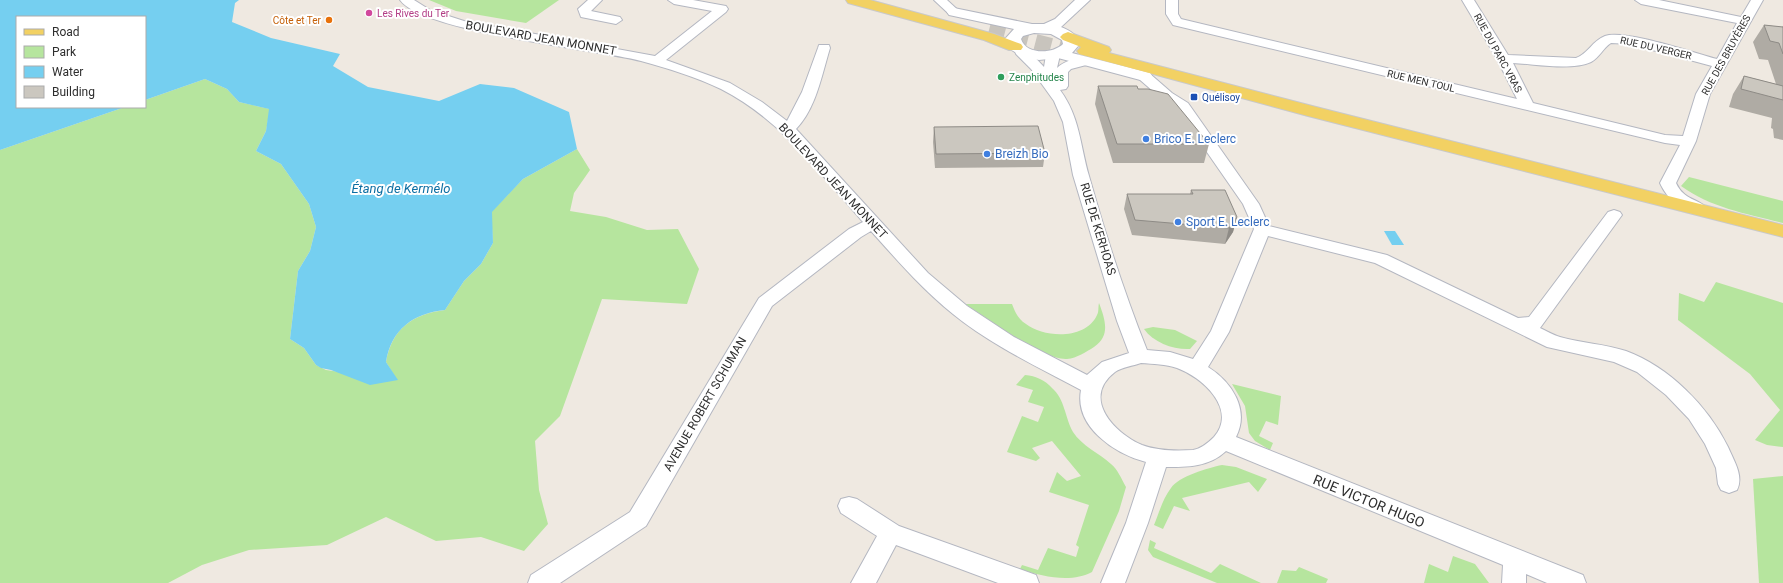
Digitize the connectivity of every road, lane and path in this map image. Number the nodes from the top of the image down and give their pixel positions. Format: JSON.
{"nodes":[{"id":1,"x":406,"y":0,"type":"edge"},
{"id":2,"x":596,"y":0,"type":"edge"},
{"id":3,"x":674,"y":0,"type":"edge"},
{"id":4,"x":853,"y":0,"type":"edge"},
{"id":5,"x":869,"y":0,"type":"edge"},
{"id":6,"x":883,"y":0,"type":"edge"},
{"id":7,"x":902,"y":0,"type":"edge"},
{"id":8,"x":940,"y":0,"type":"edge"},
{"id":9,"x":1083,"y":0,"type":"edge"},
{"id":10,"x":1172,"y":0,"type":"edge"},
{"id":11,"x":1468,"y":0,"type":"edge"},
{"id":12,"x":1641,"y":0,"type":"edge"},
{"id":13,"x":1757,"y":0,"type":"edge"},
{"id":14,"x":954,"y":12,"type":"junction"},
{"id":15,"x":616,"y":20,"type":"dead end"},
{"id":16,"x":1744,"y":21,"type":"junction"},
{"id":17,"x":1040,"y":29,"type":"junction"},
{"id":18,"x":1068,"y":37,"type":"junction"},
{"id":19,"x":824,"y":48,"type":"dead end"},
{"id":20,"x":1018,"y":49,"type":"junction"},
{"id":21,"x":1056,"y":55,"type":"junction"},
{"id":22,"x":1084,"y":55,"type":"junction"},
{"id":23,"x":1504,"y":59,"type":"junction"},
{"id":24,"x":657,"y":61,"type":"junction"},
{"id":25,"x":1720,"y":64,"type":"junction"},
{"id":26,"x":1144,"y":76,"type":"junction"},
{"id":27,"x":1061,"y":93,"type":"junction"},
{"id":28,"x":1528,"y":107,"type":"junction"},
{"id":29,"x":788,"y":129,"type":"junction"},
{"id":30,"x":1686,"y":146,"type":"junction"},
{"id":31,"x":1462,"y":153,"type":"junction"},
{"id":32,"x":1699,"y":210,"type":"junction"},
{"id":33,"x":1614,"y":215,"type":"dead end"},
{"id":34,"x":872,"y":224,"type":"junction"},
{"id":35,"x":1262,"y":229,"type":"junction"},
{"id":36,"x":1783,"y":231,"type":"edge"},
{"id":37,"x":1783,"y":243,"type":"edge"},
{"id":38,"x":1516,"y":324,"type":"junction"},
{"id":39,"x":1140,"y":356,"type":"junction"},
{"id":40,"x":1197,"y":369,"type":"junction"},
{"id":41,"x":1091,"y":386,"type":"junction"},
{"id":42,"x":1224,"y":441,"type":"junction"},
{"id":43,"x":1158,"y":458,"type":"junction"},
{"id":44,"x":1729,"y":484,"type":"dead end"},
{"id":45,"x":849,"y":506,"type":"dead end"},
{"id":46,"x":891,"y":533,"type":"junction"},
{"id":47,"x":1515,"y":559,"type":"junction"},
{"id":48,"x":540,"y":583,"type":"edge"},
{"id":49,"x":863,"y":583,"type":"edge"},
{"id":50,"x":1027,"y":583,"type":"edge"},
{"id":51,"x":1113,"y":583,"type":"edge"},
{"id":52,"x":1514,"y":583,"type":"edge"},
{"id":53,"x":1574,"y":583,"type":"edge"}],
"edges":[{"from":1,"to":24,"type":"street","name":"BOULEVARD JEAN MONNET"},
{"from":2,"to":15,"type":"street"},
{"from":3,"to":24,"type":"street"},
{"from":4,"to":20,"type":"main road"},
{"from":5,"to":6,"type":"main road"},
{"from":7,"to":14,"type":"main road"},
{"from":8,"to":14,"type":"street"},
{"from":9,"to":17,"type":"street"},
{"from":10,"to":28,"type":"street","name":"RUE MEN TOUL"},
{"from":11,"to":23,"type":"street","name":"RUE DU PARC VRAS"},
{"from":12,"to":16,"type":"street"},
{"from":13,"to":16,"type":"street","name":"RUE DES BRUYÈRES"},
{"from":14,"to":17,"type":"street"},
{"from":16,"to":25,"type":"street","name":"RUE DES BRUYÈRES"},
{"from":17,"to":18,"type":"street"},
{"from":17,"to":20,"type":"street"},
{"from":18,"to":21,"type":"street"},
{"from":18,"to":31,"type":"main road"},
{"from":19,"to":29,"type":"street"},
{"from":20,"to":21,"type":"street"},
{"from":20,"to":27,"type":"street","name":"RUE DE KERHOAS"},
{"from":21,"to":22,"type":"street"},
{"from":21,"to":27,"type":"street","name":"RUE DE KERHOAS"},
{"from":22,"to":26,"type":"street"},
{"from":22,"to":27,"type":"street"},
{"from":22,"to":31,"type":"main road"},
{"from":23,"to":25,"type":"street","name":"RUE DU VERGER"},
{"from":23,"to":28,"type":"street","name":"RUE DU PARC VRAS"},
{"from":24,"to":29,"type":"street","name":"BOULEVARD JEAN MONNET"},
{"from":25,"to":30,"type":"street","name":"RUE DES BRUYÈRES"},
{"from":26,"to":31,"type":"main road"},
{"from":26,"to":35,"type":"street"},
{"from":27,"to":39,"type":"street","name":"RUE DE KERHOAS"},
{"from":28,"to":30,"type":"street","name":"RUE MEN TOUL"},
{"from":29,"to":34,"type":"street","name":"BOULEVARD JEAN MONNET"},
{"from":30,"to":32,"type":"street","name":"RUE DES BRUYÈRES"},
{"from":31,"to":32,"type":"main road"},
{"from":31,"to":37,"type":"main road"},
{"from":32,"to":36,"type":"main road"},
{"from":33,"to":38,"type":"street"},
{"from":34,"to":41,"type":"street","name":"BOULEVARD JEAN MONNET"},
{"from":34,"to":48,"type":"street","name":"AVENUE ROBERT SCHUMAN"},
{"from":35,"to":38,"type":"street"},
{"from":35,"to":40,"type":"street"},
{"from":38,"to":44,"type":"street"},
{"from":39,"to":40,"type":"street"},
{"from":39,"to":41,"type":"street"},
{"from":40,"to":42,"type":"street"},
{"from":41,"to":43,"type":"street"},
{"from":42,"to":43,"type":"street"},
{"from":42,"to":47,"type":"street","name":"RUE VICTOR HUGO"},
{"from":43,"to":51,"type":"street"},
{"from":45,"to":46,"type":"street"},
{"from":46,"to":49,"type":"street"},
{"from":46,"to":50,"type":"street"},
{"from":47,"to":52,"type":"street"},
{"from":47,"to":53,"type":"street","name":"RUE VICTOR HUGO"}]}
